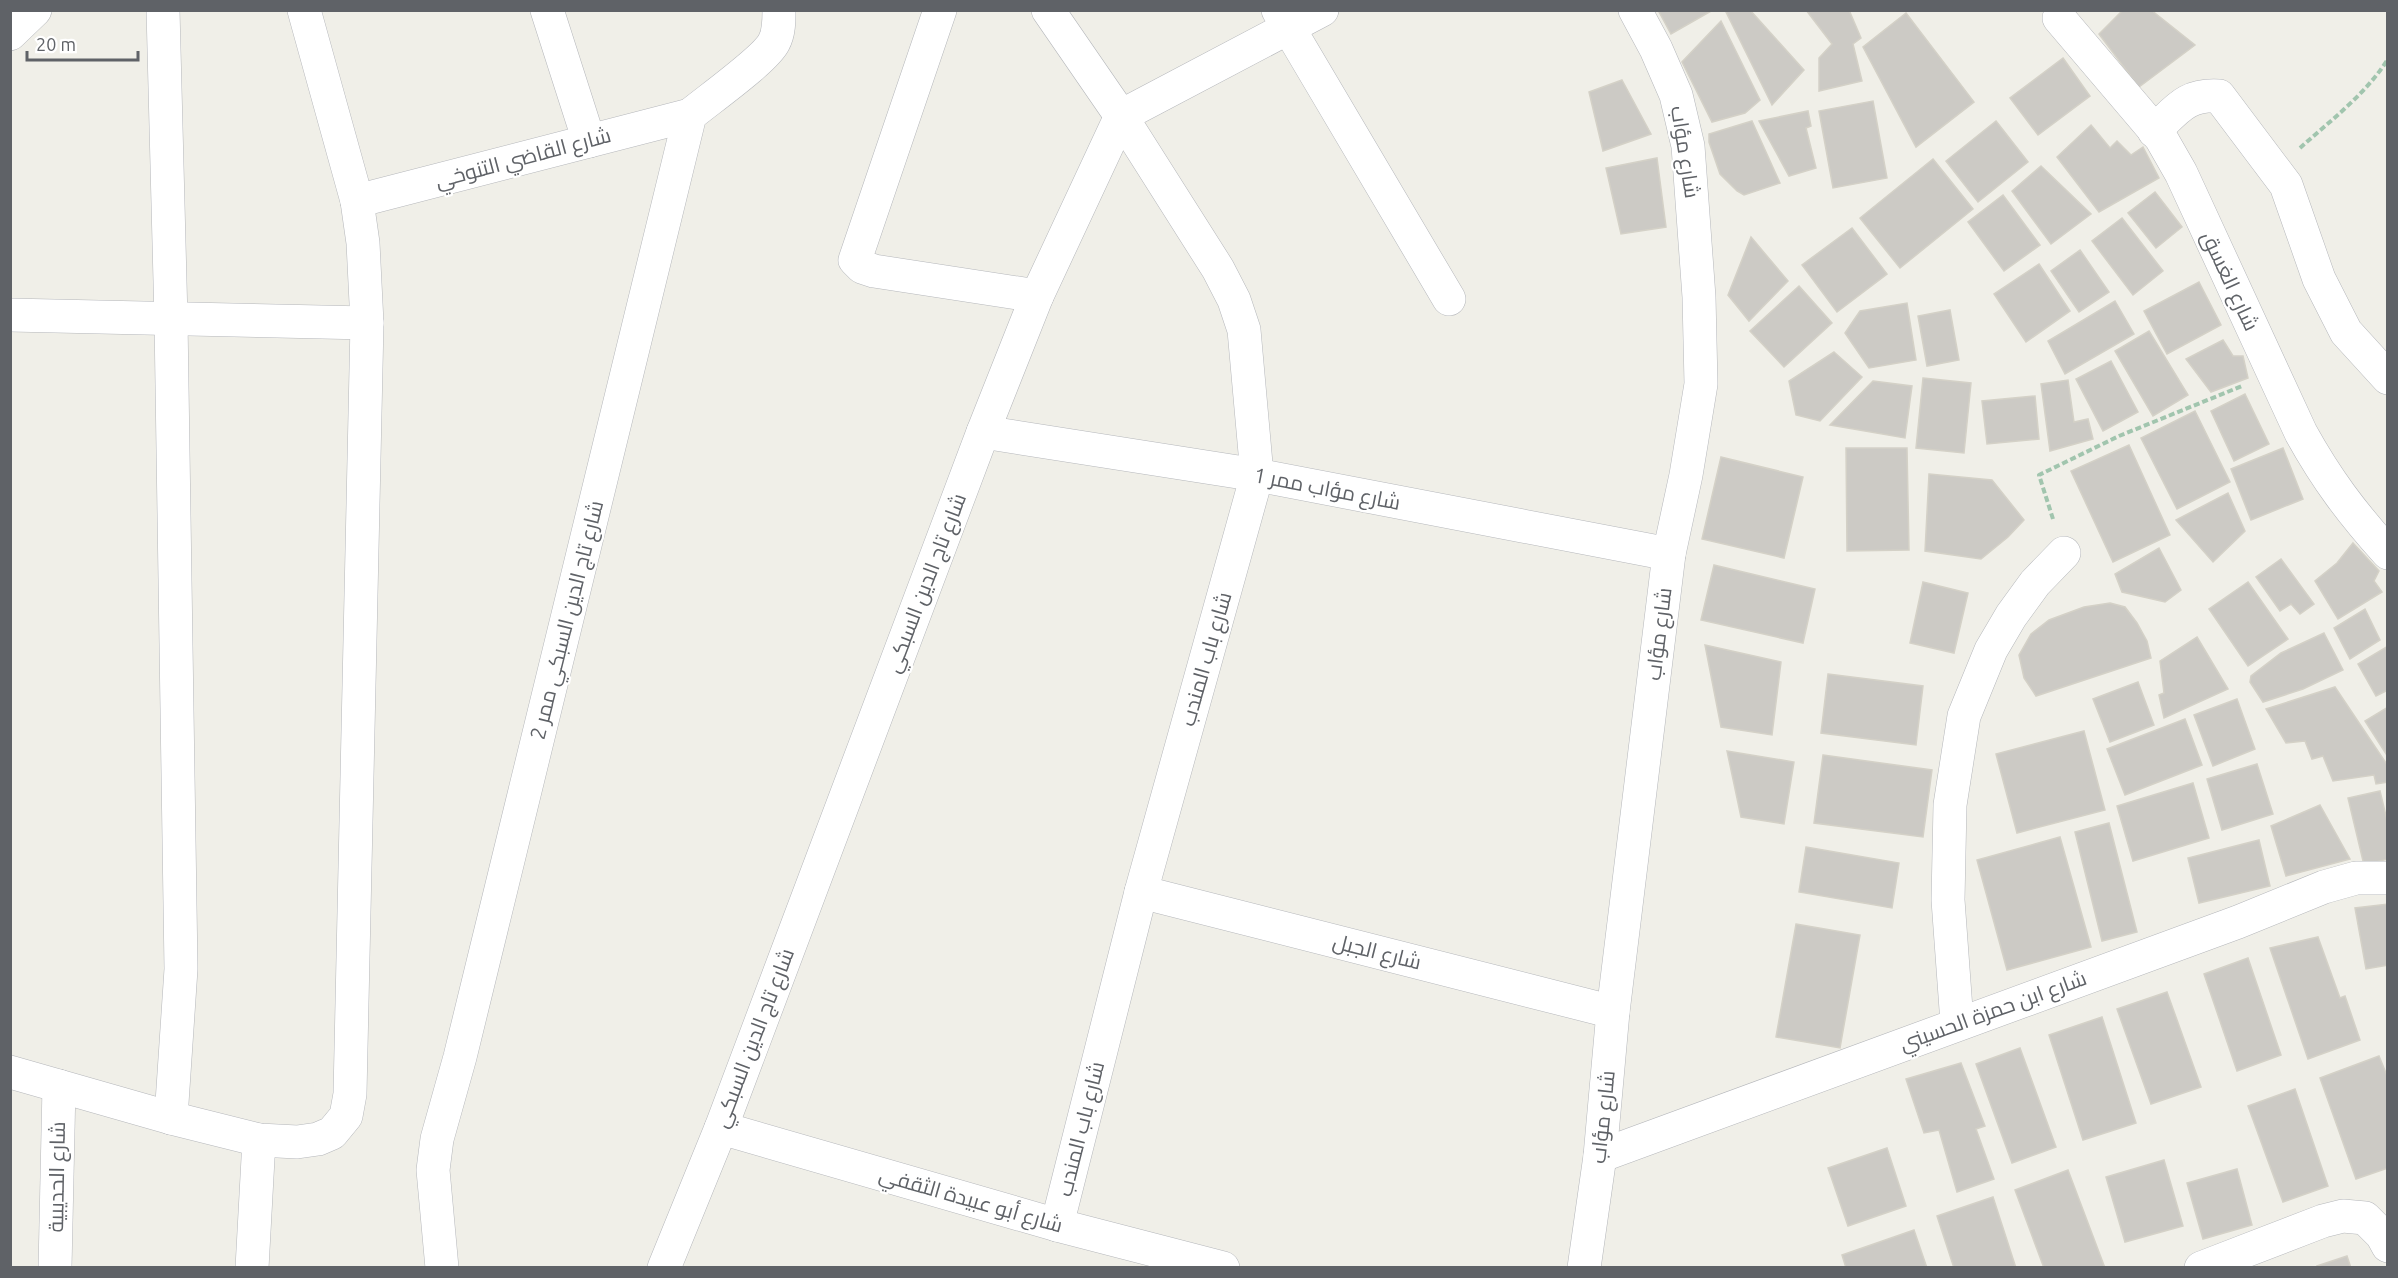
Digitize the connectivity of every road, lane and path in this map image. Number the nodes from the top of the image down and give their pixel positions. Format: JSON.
{"nodes":[{"id":1,"x":36,"y":10,"type":"edge"},
{"id":2,"x":163,"y":10,"type":"edge"},
{"id":3,"x":304,"y":10,"type":"edge"},
{"id":4,"x":547,"y":10,"type":"edge"},
{"id":5,"x":779,"y":10,"type":"edge"},
{"id":6,"x":940,"y":10,"type":"edge"},
{"id":7,"x":1048,"y":10,"type":"edge"},
{"id":8,"x":1322,"y":10,"type":"edge"},
{"id":9,"x":1635,"y":10,"type":"edge"},
{"id":10,"x":2059,"y":18,"type":"dead end"},
{"id":11,"x":1284,"y":20,"type":"edge"},
{"id":12,"x":10,"y":34,"type":"edge"},
{"id":13,"x":2388,"y":59,"type":"edge"},
{"id":14,"x":690,"y":115,"type":"junction"},
{"id":15,"x":1121,"y":116,"type":"junction"},
{"id":16,"x":2154,"y":131,"type":"junction"},
{"id":17,"x":589,"y":141,"type":"junction"},
{"id":18,"x":2275,"y":171,"type":"junction"},
{"id":19,"x":357,"y":201,"type":"junction"},
{"id":20,"x":1037,"y":296,"type":"junction"},
{"id":21,"x":1449,"y":299,"type":"dead end"},
{"id":22,"x":10,"y":315,"type":"edge"},
{"id":23,"x":171,"y":320,"type":"junction"},
{"id":24,"x":367,"y":323,"type":"junction"},
{"id":25,"x":2273,"y":373,"type":"junction"},
{"id":26,"x":2388,"y":378,"type":"edge"},
{"id":27,"x":983,"y":432,"type":"junction"},
{"id":28,"x":1257,"y":475,"type":"junction"},
{"id":29,"x":2388,"y":553,"type":"edge"},
{"id":30,"x":1669,"y":554,"type":"junction"},
{"id":31,"x":2064,"y":554,"type":"joint"},
{"id":32,"x":2388,"y":878,"type":"edge"},
{"id":33,"x":1141,"y":892,"type":"junction"},
{"id":34,"x":1613,"y":1012,"type":"junction"},
{"id":35,"x":1957,"y":1023,"type":"junction"},
{"id":36,"x":10,"y":1072,"type":"edge"},
{"id":37,"x":59,"y":1086,"type":"junction"},
{"id":38,"x":171,"y":1118,"type":"junction"},
{"id":39,"x":720,"y":1128,"type":"junction"},
{"id":40,"x":259,"y":1140,"type":"junction"},
{"id":41,"x":1600,"y":1156,"type":"junction"},
{"id":42,"x":1057,"y":1225,"type":"junction"},
{"id":43,"x":2388,"y":1246,"type":"edge"},
{"id":44,"x":55,"y":1268,"type":"edge"},
{"id":45,"x":252,"y":1268,"type":"edge"},
{"id":46,"x":442,"y":1268,"type":"edge"},
{"id":47,"x":664,"y":1268,"type":"edge"},
{"id":48,"x":1223,"y":1268,"type":"edge"},
{"id":49,"x":1584,"y":1268,"type":"edge"},
{"id":50,"x":2200,"y":1268,"type":"edge"}],
"edges":[{"from":1,"to":12,"type":"street"},
{"from":2,"to":23,"type":"street"},
{"from":3,"to":19,"type":"street"},
{"from":4,"to":17,"type":"street"},
{"from":5,"to":14,"type":"street"},
{"from":6,"to":20,"type":"street"},
{"from":7,"to":15,"type":"street","name":"شارع باب المندب"},
{"from":8,"to":11,"type":"street"},
{"from":9,"to":30,"type":"street","name":"شارع مؤاب"},
{"from":10,"to":16,"type":"street","name":"شارع الغسق"},
{"from":11,"to":15,"type":"street"},
{"from":11,"to":21,"type":"street"},
{"from":13,"to":18,"type":"path"},
{"from":14,"to":17,"type":"street","name":"شارع القاضي التنوخي"},
{"from":14,"to":46,"type":"street","name":"شارع تاج الدين السبكي ممر 2"},
{"from":15,"to":20,"type":"street","name":"شارع تاج الدين السبكي"},
{"from":15,"to":28,"type":"street","name":"شارع باب المندب"},
{"from":16,"to":18,"type":"street"},
{"from":16,"to":25,"type":"street","name":"شارع الغسق"},
{"from":17,"to":19,"type":"street","name":"شارع القاضي التنوخي"},
{"from":18,"to":26,"type":"street"},
{"from":19,"to":24,"type":"street"},
{"from":20,"to":27,"type":"street","name":"شارع تاج الدين السبكي"},
{"from":22,"to":23,"type":"street"},
{"from":23,"to":24,"type":"street"},
{"from":23,"to":38,"type":"street"},
{"from":24,"to":40,"type":"street"},
{"from":25,"to":29,"type":"street","name":"شارع الغسق"},
{"from":25,"to":31,"type":"path"},
{"from":27,"to":28,"type":"street","name":"شارع مؤاب ممر 1"},
{"from":27,"to":39,"type":"street","name":"شارع تاج الدين السبكي"},
{"from":28,"to":30,"type":"street","name":"شارع مؤاب ممر 1"},
{"from":28,"to":33,"type":"street","name":"شارع باب المندب"},
{"from":30,"to":34,"type":"street","name":"شارع مؤاب"},
{"from":31,"to":35,"type":"street"},
{"from":32,"to":35,"type":"street","name":"شارع ابن حمزة الحسيني"},
{"from":33,"to":34,"type":"street","name":"شارع الجبل"},
{"from":33,"to":42,"type":"street","name":"شارع باب المندب"},
{"from":34,"to":41,"type":"street","name":"شارع مؤاب"},
{"from":35,"to":41,"type":"street","name":"شارع ابن حمزة الحسيني"},
{"from":36,"to":37,"type":"street"},
{"from":37,"to":38,"type":"street"},
{"from":37,"to":44,"type":"street","name":"شارع الحديبية"},
{"from":38,"to":40,"type":"street"},
{"from":39,"to":42,"type":"street","name":"شارع أبو عبيدة الثقفي"},
{"from":39,"to":47,"type":"street","name":"شارع تاج الدين السبكي"},
{"from":40,"to":45,"type":"street"},
{"from":41,"to":49,"type":"street","name":"شارع مؤاب"},
{"from":42,"to":48,"type":"street","name":"شارع أبو عبيدة الثقفي"},
{"from":43,"to":50,"type":"street"}]}
